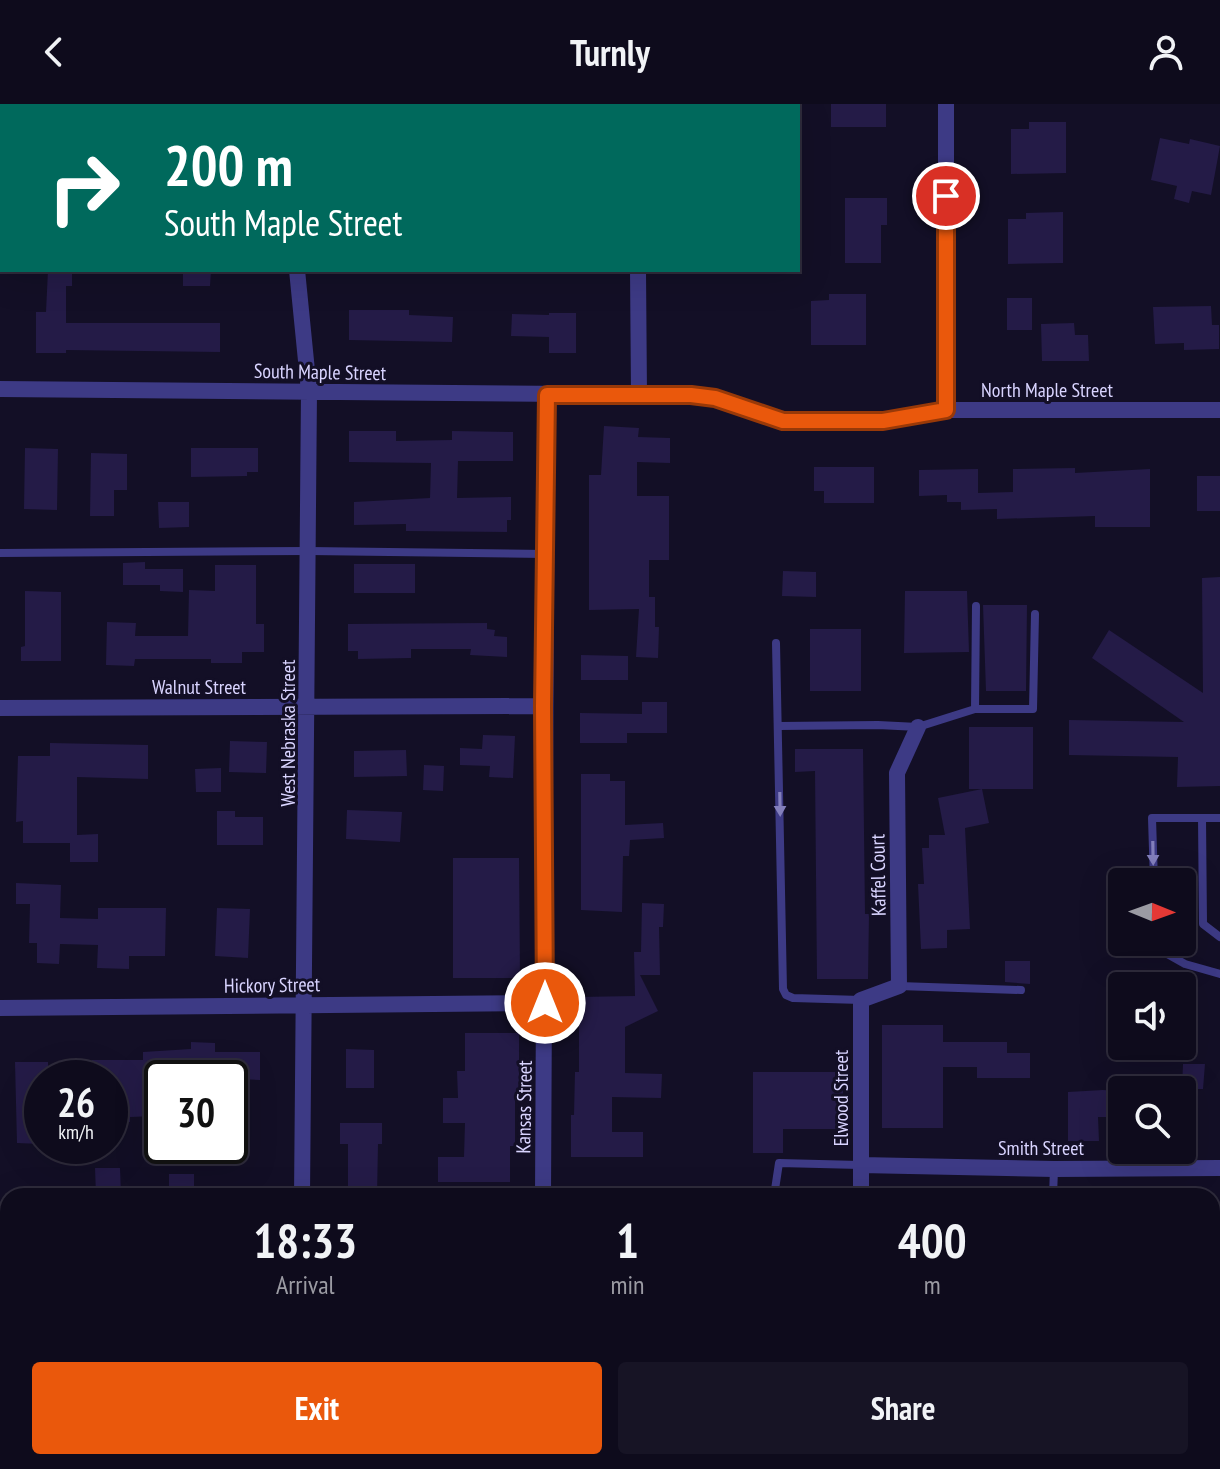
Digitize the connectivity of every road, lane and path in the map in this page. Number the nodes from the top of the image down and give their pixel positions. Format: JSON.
{"nodes":[{"id":1,"x":946,"y":104,"type":"edge"},
{"id":2,"x":297,"y":272,"type":"edge"},
{"id":3,"x":638,"y":272,"type":"edge"},
{"id":4,"x":0,"y":389,"type":"edge"},
{"id":5,"x":309,"y":391,"type":"junction"},
{"id":6,"x":547,"y":395,"type":"junction"},
{"id":7,"x":639,"y":395,"type":"junction"},
{"id":8,"x":946,"y":410,"type":"junction"},
{"id":9,"x":1220,"y":410,"type":"edge"},
{"id":10,"x":309,"y":551,"type":"junction"},
{"id":11,"x":0,"y":553,"type":"edge"},
{"id":12,"x":545,"y":554,"type":"junction"},
{"id":13,"x":976,"y":606,"type":"dead end"},
{"id":14,"x":1035,"y":614,"type":"dead end"},
{"id":15,"x":776,"y":643,"type":"dead end"},
{"id":16,"x":543,"y":706,"type":"junction"},
{"id":17,"x":308,"y":707,"type":"junction"},
{"id":18,"x":0,"y":708,"type":"edge"},
{"id":19,"x":975,"y":709,"type":"junction"},
{"id":20,"x":779,"y":726,"type":"junction"},
{"id":21,"x":918,"y":727,"type":"junction"},
{"id":22,"x":1202,"y":818,"type":"junction"},
{"id":23,"x":1220,"y":818,"type":"edge"},
{"id":24,"x":1154,"y":868,"type":"edge"},
{"id":25,"x":1220,"y":937,"type":"edge"},
{"id":26,"x":1171,"y":956,"type":"edge"},
{"id":27,"x":1220,"y":974,"type":"edge"},
{"id":28,"x":899,"y":986,"type":"junction"},
{"id":29,"x":1021,"y":990,"type":"dead end"},
{"id":30,"x":861,"y":1000,"type":"junction"},
{"id":31,"x":545,"y":1003,"type":"junction"},
{"id":32,"x":305,"y":1005,"type":"junction"},
{"id":33,"x":0,"y":1008,"type":"edge"},
{"id":34,"x":861,"y":1165,"type":"junction"},
{"id":35,"x":1220,"y":1168,"type":"edge"},
{"id":36,"x":1054,"y":1169,"type":"junction"},
{"id":37,"x":302,"y":1188,"type":"edge"},
{"id":38,"x":543,"y":1188,"type":"edge"},
{"id":39,"x":775,"y":1188,"type":"edge"},
{"id":40,"x":861,"y":1188,"type":"edge"},
{"id":41,"x":1053,"y":1188,"type":"edge"}],
"edges":[{"from":1,"to":8,"type":"street"},
{"from":2,"to":5,"type":"street","name":"West Nebraska Street"},
{"from":3,"to":7,"type":"street"},
{"from":4,"to":5,"type":"street","name":"South Maple Street"},
{"from":5,"to":6,"type":"street","name":"South Maple Street"},
{"from":5,"to":10,"type":"street","name":"West Nebraska Street"},
{"from":6,"to":7,"type":"street","name":"South Maple Street"},
{"from":6,"to":12,"type":"street","name":"Kansas Street"},
{"from":7,"to":8,"type":"street","name":"North Maple Street"},
{"from":8,"to":9,"type":"street","name":"North Maple Street"},
{"from":10,"to":11,"type":"lane"},
{"from":10,"to":12,"type":"lane"},
{"from":10,"to":17,"type":"street","name":"West Nebraska Street"},
{"from":12,"to":16,"type":"street","name":"Kansas Street"},
{"from":13,"to":19,"type":"lane"},
{"from":14,"to":19,"type":"lane"},
{"from":15,"to":20,"type":"lane"},
{"from":16,"to":17,"type":"street","name":"Walnut Street"},
{"from":16,"to":31,"type":"street","name":"Kansas Street"},
{"from":17,"to":18,"type":"street","name":"Walnut Street"},
{"from":17,"to":32,"type":"street","name":"West Nebraska Street"},
{"from":19,"to":21,"type":"lane"},
{"from":20,"to":21,"type":"lane"},
{"from":20,"to":30,"type":"lane","one_way":true},
{"from":21,"to":28,"type":"street","name":"Kaffel Court"},
{"from":22,"to":23,"type":"lane"},
{"from":22,"to":24,"type":"lane","one_way":true},
{"from":22,"to":25,"type":"lane"},
{"from":26,"to":27,"type":"lane"},
{"from":28,"to":29,"type":"lane"},
{"from":28,"to":30,"type":"street"},
{"from":30,"to":34,"type":"street","name":"Elwood Street"},
{"from":31,"to":32,"type":"street","name":"Hickory Street"},
{"from":31,"to":38,"type":"street","name":"Kansas Street"},
{"from":32,"to":33,"type":"street","name":"Hickory Street"},
{"from":32,"to":37,"type":"street","name":"West Nebraska Street"},
{"from":34,"to":36,"type":"street","name":"Smith Street"},
{"from":34,"to":39,"type":"lane"},
{"from":34,"to":40,"type":"street","name":"Elwood Street"},
{"from":35,"to":36,"type":"street","name":"Smith Street"},
{"from":36,"to":41,"type":"lane"}]}
